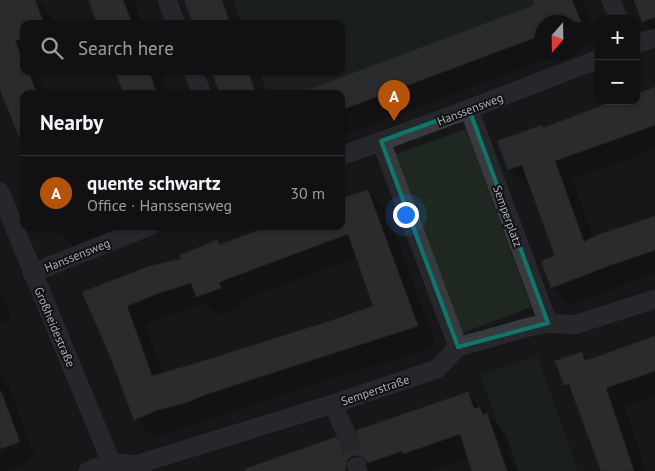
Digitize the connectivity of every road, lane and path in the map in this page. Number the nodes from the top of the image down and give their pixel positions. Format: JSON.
{"nodes":[{"id":1,"x":167,"y":0,"type":"edge"},
{"id":2,"x":611,"y":0,"type":"edge"},
{"id":3,"x":617,"y":15,"type":"edge"},
{"id":4,"x":174,"y":20,"type":"edge"},
{"id":5,"x":655,"y":38,"type":"edge"},
{"id":6,"x":640,"y":43,"type":"edge"},
{"id":7,"x":596,"y":60,"type":"edge"},
{"id":8,"x":195,"y":75,"type":"edge"},
{"id":9,"x":200,"y":90,"type":"edge"},
{"id":10,"x":469,"y":109,"type":"junction"},
{"id":11,"x":381,"y":141,"type":"junction"},
{"id":12,"x":345,"y":154,"type":"edge"},
{"id":13,"x":0,"y":192,"type":"edge"},
{"id":14,"x":140,"y":230,"type":"edge"},
{"id":15,"x":32,"y":273,"type":"junction"},
{"id":16,"x":655,"y":299,"type":"edge"},
{"id":17,"x":548,"y":323,"type":"junction"},
{"id":18,"x":458,"y":347,"type":"junction"},
{"id":19,"x":333,"y":404,"type":"junction"},
{"id":20,"x":346,"y":433,"type":"tunnel mouth"},
{"id":21,"x":111,"y":462,"type":"junction"},
{"id":22,"x":88,"y":471,"type":"edge"}],
"edges":[{"from":1,"to":4,"type":"street"},
{"from":2,"to":3,"type":"street"},
{"from":5,"to":6,"type":"street"},
{"from":7,"to":10,"type":"street","name":"Hanssensweg"},
{"from":8,"to":9,"type":"street"},
{"from":10,"to":11,"type":"street","name":"Hanssensweg"},
{"from":10,"to":17,"type":"street","name":"Semperplatz"},
{"from":11,"to":12,"type":"street","name":"Hanssensweg"},
{"from":11,"to":18,"type":"street"},
{"from":13,"to":15,"type":"street","name":"Großheidestraße"},
{"from":14,"to":15,"type":"street","name":"Hanssensweg"},
{"from":15,"to":21,"type":"street","name":"Großheidestraße"},
{"from":16,"to":17,"type":"street"},
{"from":17,"to":18,"type":"street"},
{"from":18,"to":19,"type":"street","name":"Semperstraße"},
{"from":19,"to":20,"type":"street"},
{"from":19,"to":21,"type":"street","name":"Semperstraße"},
{"from":21,"to":22,"type":"street","name":"Semperstraße"}]}
